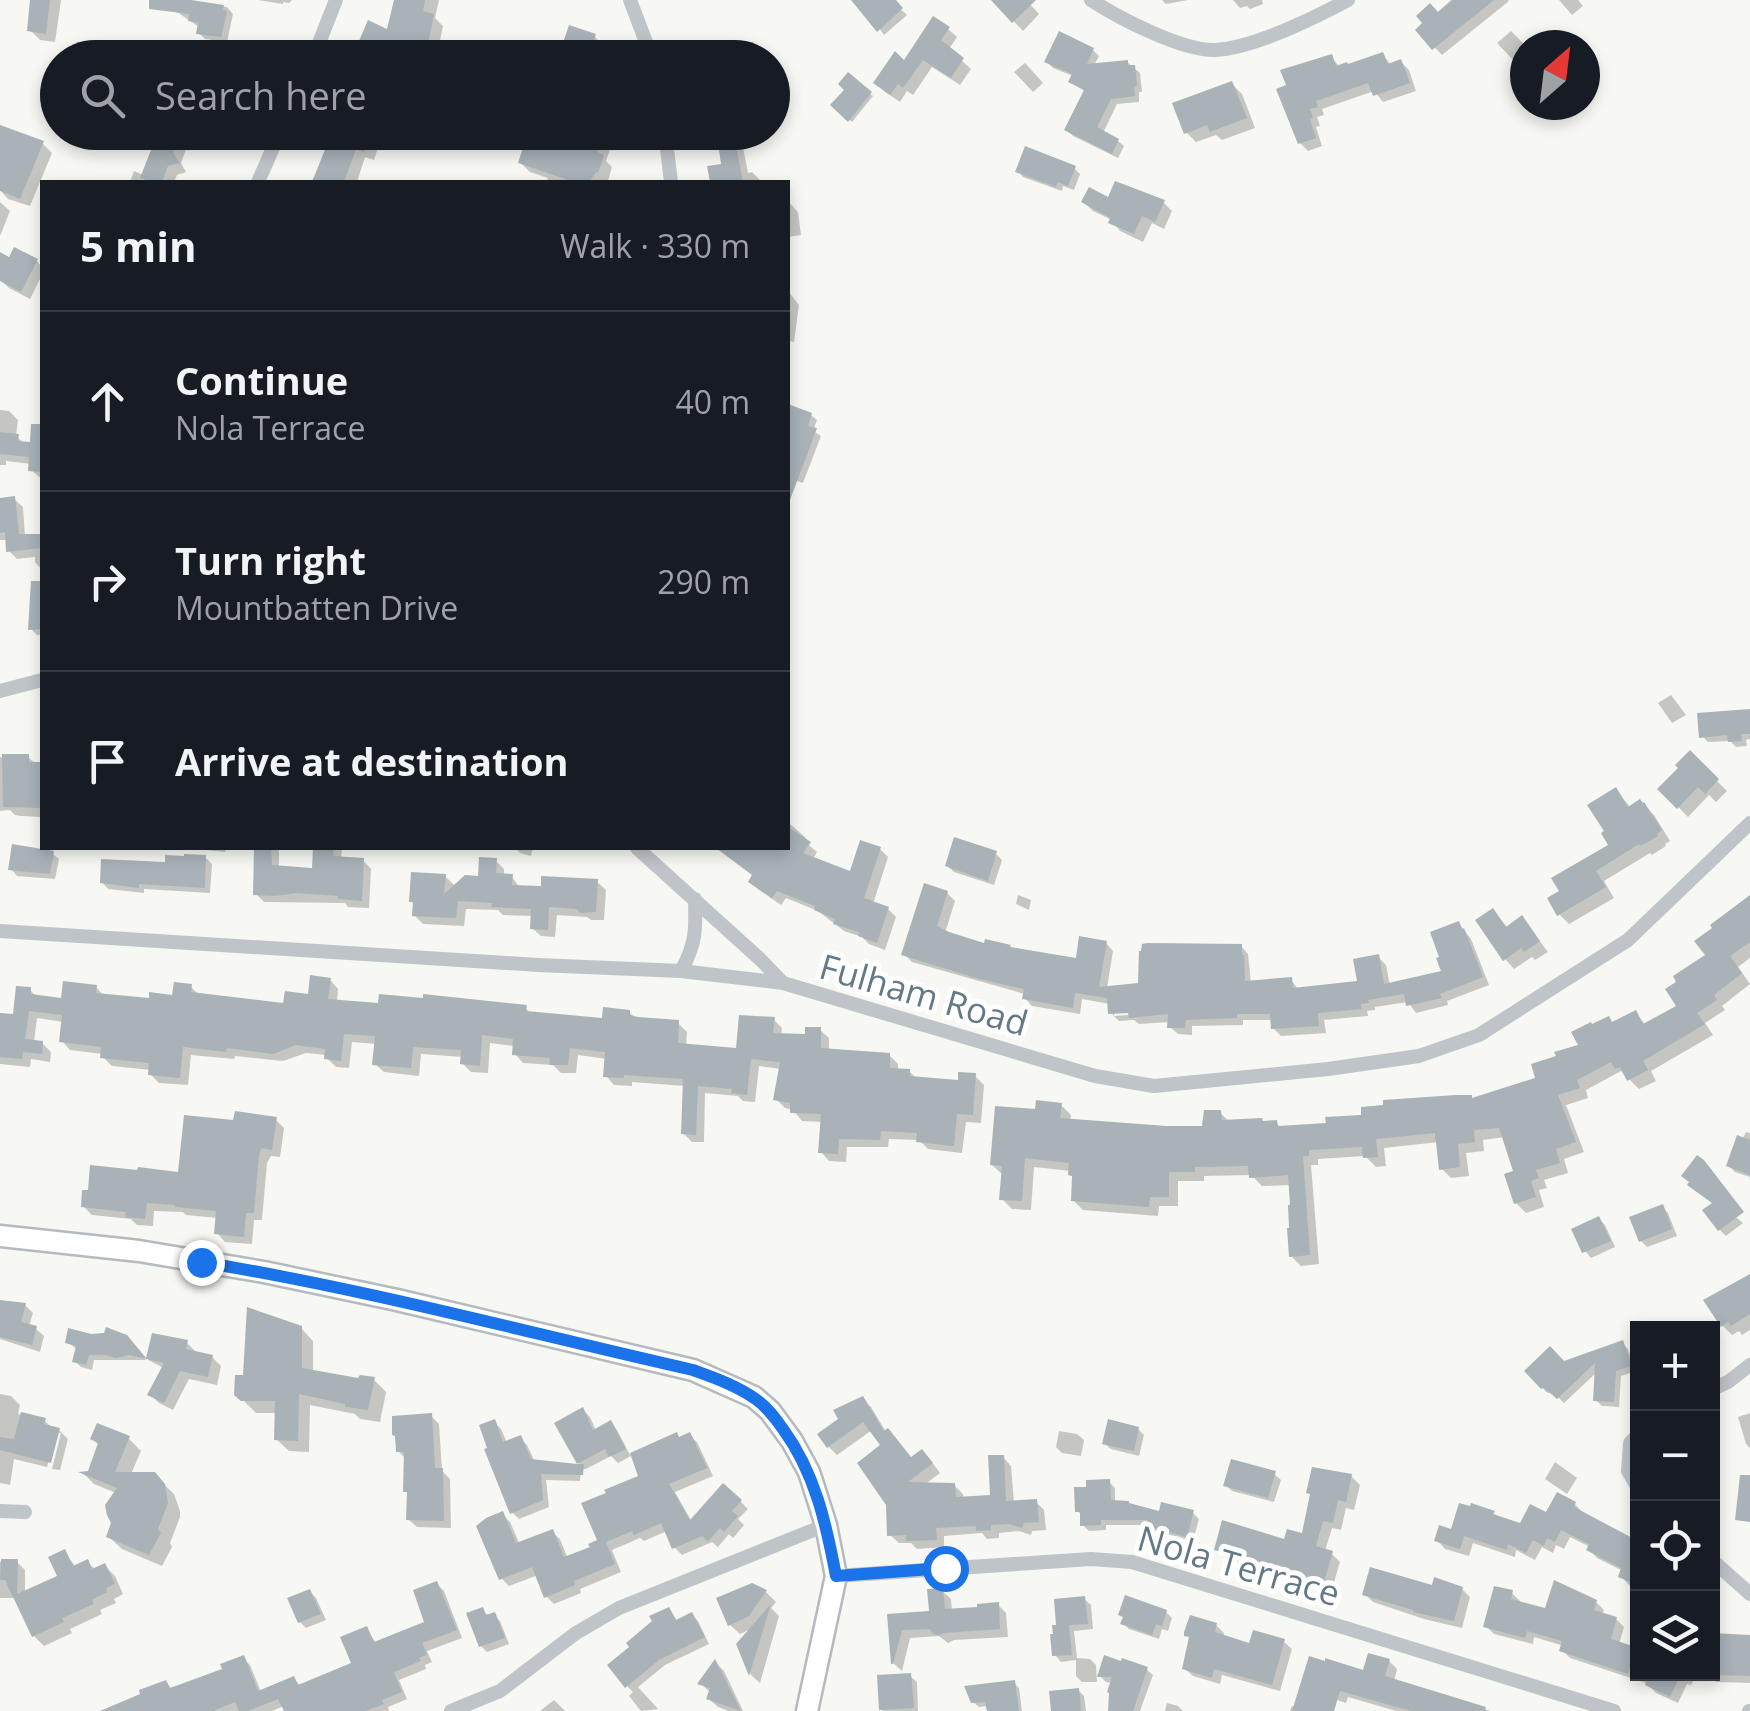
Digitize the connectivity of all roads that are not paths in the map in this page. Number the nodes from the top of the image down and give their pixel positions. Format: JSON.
{"nodes":[{"id":1,"x":336,"y":0,"type":"edge"},
{"id":2,"x":630,"y":0,"type":"edge"},
{"id":3,"x":1091,"y":0,"type":"edge"},
{"id":4,"x":1348,"y":0,"type":"edge"},
{"id":5,"x":320,"y":40,"type":"edge"},
{"id":6,"x":647,"y":40,"type":"edge"},
{"id":7,"x":272,"y":150,"type":"edge"},
{"id":8,"x":667,"y":150,"type":"edge"},
{"id":9,"x":259,"y":180,"type":"edge"},
{"id":10,"x":671,"y":180,"type":"edge"},
{"id":11,"x":40,"y":681,"type":"edge"},
{"id":12,"x":0,"y":691,"type":"edge"},
{"id":13,"x":1750,"y":823,"type":"edge"},
{"id":14,"x":640,"y":850,"type":"edge"},
{"id":15,"x":694,"y":900,"type":"junction"},
{"id":16,"x":0,"y":932,"type":"edge"},
{"id":17,"x":681,"y":971,"type":"junction"},
{"id":18,"x":782,"y":984,"type":"junction"},
{"id":19,"x":0,"y":1236,"type":"edge"},
{"id":20,"x":1750,"y":1365,"type":"edge"},
{"id":21,"x":1720,"y":1386,"type":"edge"},
{"id":22,"x":1630,"y":1443,"type":"edge"},
{"id":23,"x":1630,"y":1475,"type":"edge"},
{"id":24,"x":0,"y":1511,"type":"edge"},
{"id":25,"x":25,"y":1512,"type":"dead end"},
{"id":26,"x":826,"y":1525,"type":"junction"},
{"id":27,"x":1720,"y":1567,"type":"edge"},
{"id":28,"x":836,"y":1576,"type":"junction"},
{"id":29,"x":1750,"y":1594,"type":"edge"},
{"id":30,"x":451,"y":1711,"type":"edge"},
{"id":31,"x":807,"y":1711,"type":"edge"},
{"id":32,"x":1614,"y":1711,"type":"edge"}],
"edges":[{"from":1,"to":5,"type":"street"},
{"from":2,"to":6,"type":"street"},
{"from":3,"to":4,"type":"street"},
{"from":7,"to":9,"type":"street"},
{"from":8,"to":10,"type":"street"},
{"from":11,"to":12,"type":"street"},
{"from":13,"to":18,"type":"street","name":"Fulham Road"},
{"from":14,"to":15,"type":"street"},
{"from":15,"to":17,"type":"street"},
{"from":15,"to":18,"type":"street"},
{"from":16,"to":17,"type":"street","name":"Fulham Road"},
{"from":17,"to":18,"type":"street","name":"Fulham Road"},
{"from":19,"to":26,"type":"main road"},
{"from":20,"to":21,"type":"street"},
{"from":22,"to":23,"type":"street"},
{"from":24,"to":25,"type":"street"},
{"from":26,"to":28,"type":"main road"},
{"from":26,"to":30,"type":"street"},
{"from":27,"to":29,"type":"street"},
{"from":28,"to":31,"type":"main road"},
{"from":28,"to":32,"type":"street","name":"Nola Terrace"}]}
